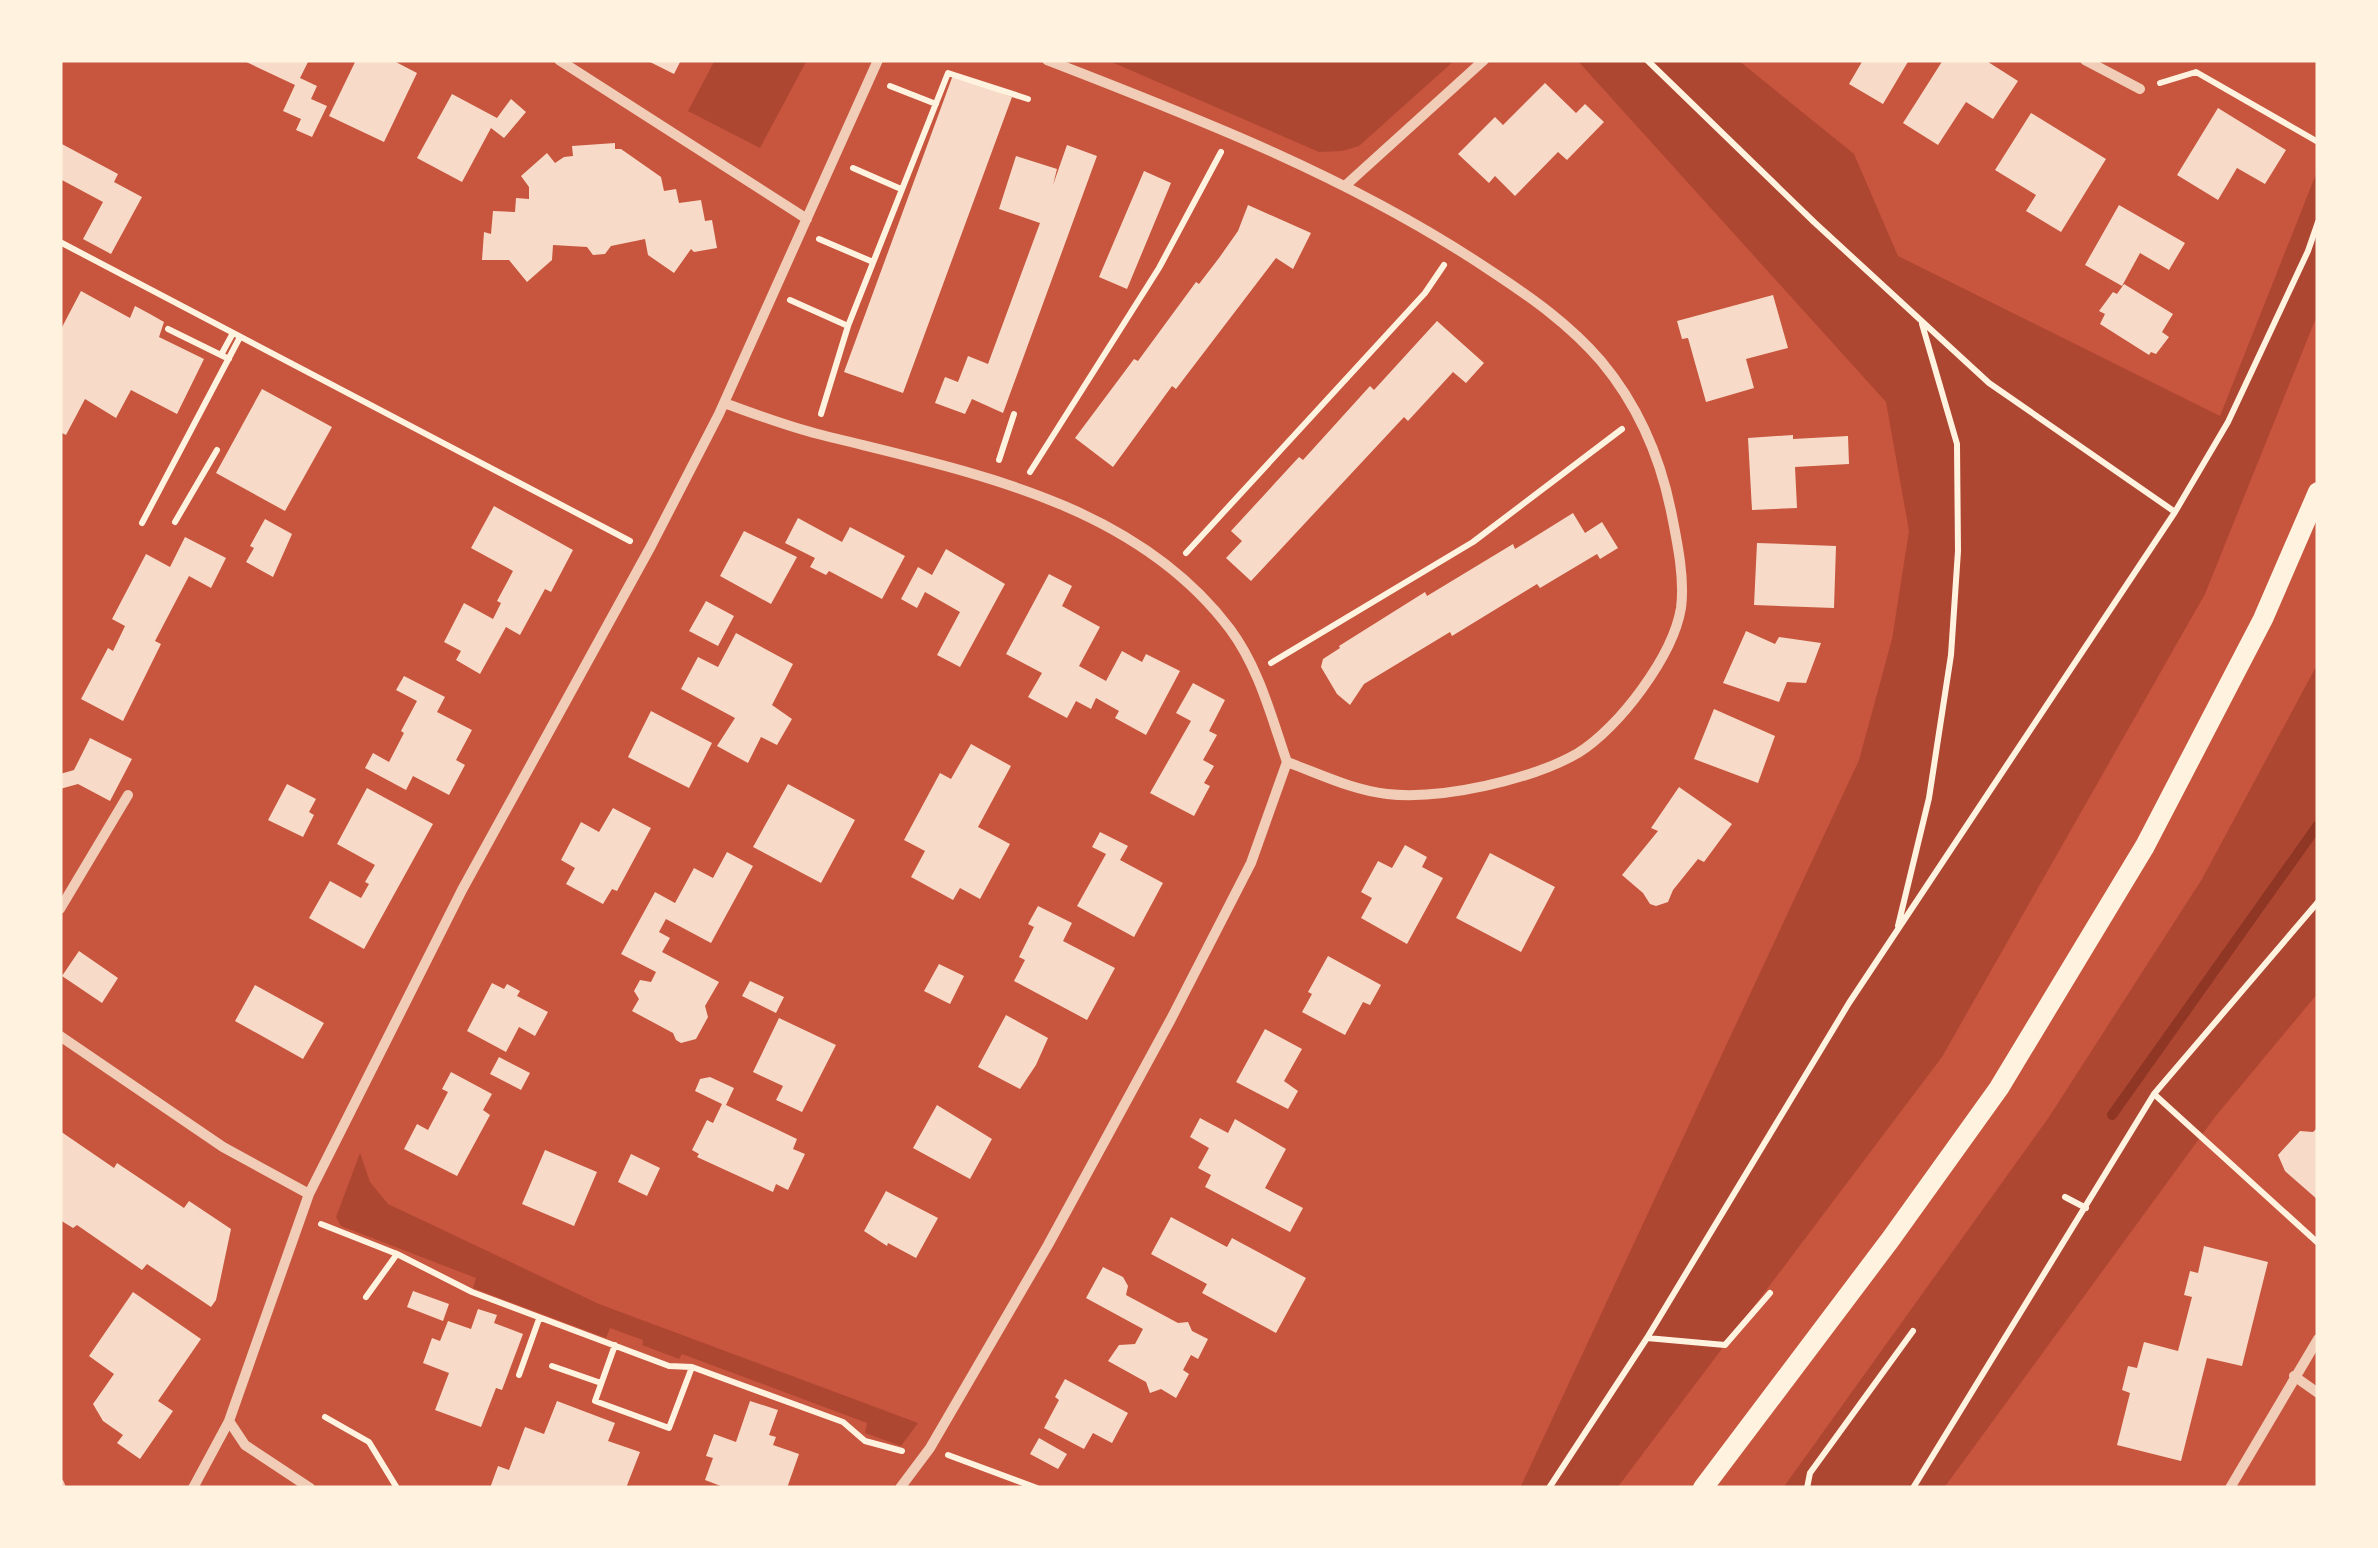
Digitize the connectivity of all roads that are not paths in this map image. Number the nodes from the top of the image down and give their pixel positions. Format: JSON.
{"nodes":[{"id":1,"x":559,"y":60,"type":"edge"},
{"id":2,"x":878,"y":60,"type":"edge"},
{"id":3,"x":1047,"y":60,"type":"edge"},
{"id":4,"x":1484,"y":60,"type":"edge"},
{"id":5,"x":2086,"y":60,"type":"edge"},
{"id":6,"x":2140,"y":89,"type":"road end"},
{"id":7,"x":1346,"y":186,"type":"junction"},
{"id":8,"x":806,"y":220,"type":"junction"},
{"id":9,"x":724,"y":403,"type":"junction"},
{"id":10,"x":2318,"y":492,"type":"edge"},
{"id":11,"x":1287,"y":762,"type":"junction"},
{"id":12,"x":128,"y":795,"type":"dead end"},
{"id":13,"x":60,"y":909,"type":"edge"},
{"id":14,"x":60,"y":1036,"type":"edge"},
{"id":15,"x":309,"y":1194,"type":"junction"},
{"id":16,"x":2318,"y":1339,"type":"edge"},
{"id":17,"x":2294,"y":1376,"type":"junction"},
{"id":18,"x":2318,"y":1393,"type":"edge"},
{"id":19,"x":230,"y":1421,"type":"junction"},
{"id":20,"x":194,"y":1488,"type":"edge"},
{"id":21,"x":310,"y":1488,"type":"edge"},
{"id":22,"x":900,"y":1488,"type":"edge"},
{"id":23,"x":1704,"y":1488,"type":"edge"},
{"id":24,"x":2230,"y":1488,"type":"edge"}],
"edges":[{"from":1,"to":8,"type":"street"},
{"from":2,"to":8,"type":"street"},
{"from":3,"to":7,"type":"street"},
{"from":4,"to":7,"type":"street"},
{"from":5,"to":6,"type":"street"},
{"from":7,"to":11,"type":"street"},
{"from":8,"to":9,"type":"street"},
{"from":9,"to":11,"type":"street"},
{"from":9,"to":15,"type":"street"},
{"from":10,"to":23,"type":"main road"},
{"from":11,"to":22,"type":"street"},
{"from":12,"to":13,"type":"street"},
{"from":14,"to":15,"type":"street"},
{"from":15,"to":19,"type":"street"},
{"from":16,"to":17,"type":"street"},
{"from":17,"to":18,"type":"street"},
{"from":17,"to":24,"type":"street"},
{"from":19,"to":20,"type":"street"},
{"from":19,"to":21,"type":"street"}]}
